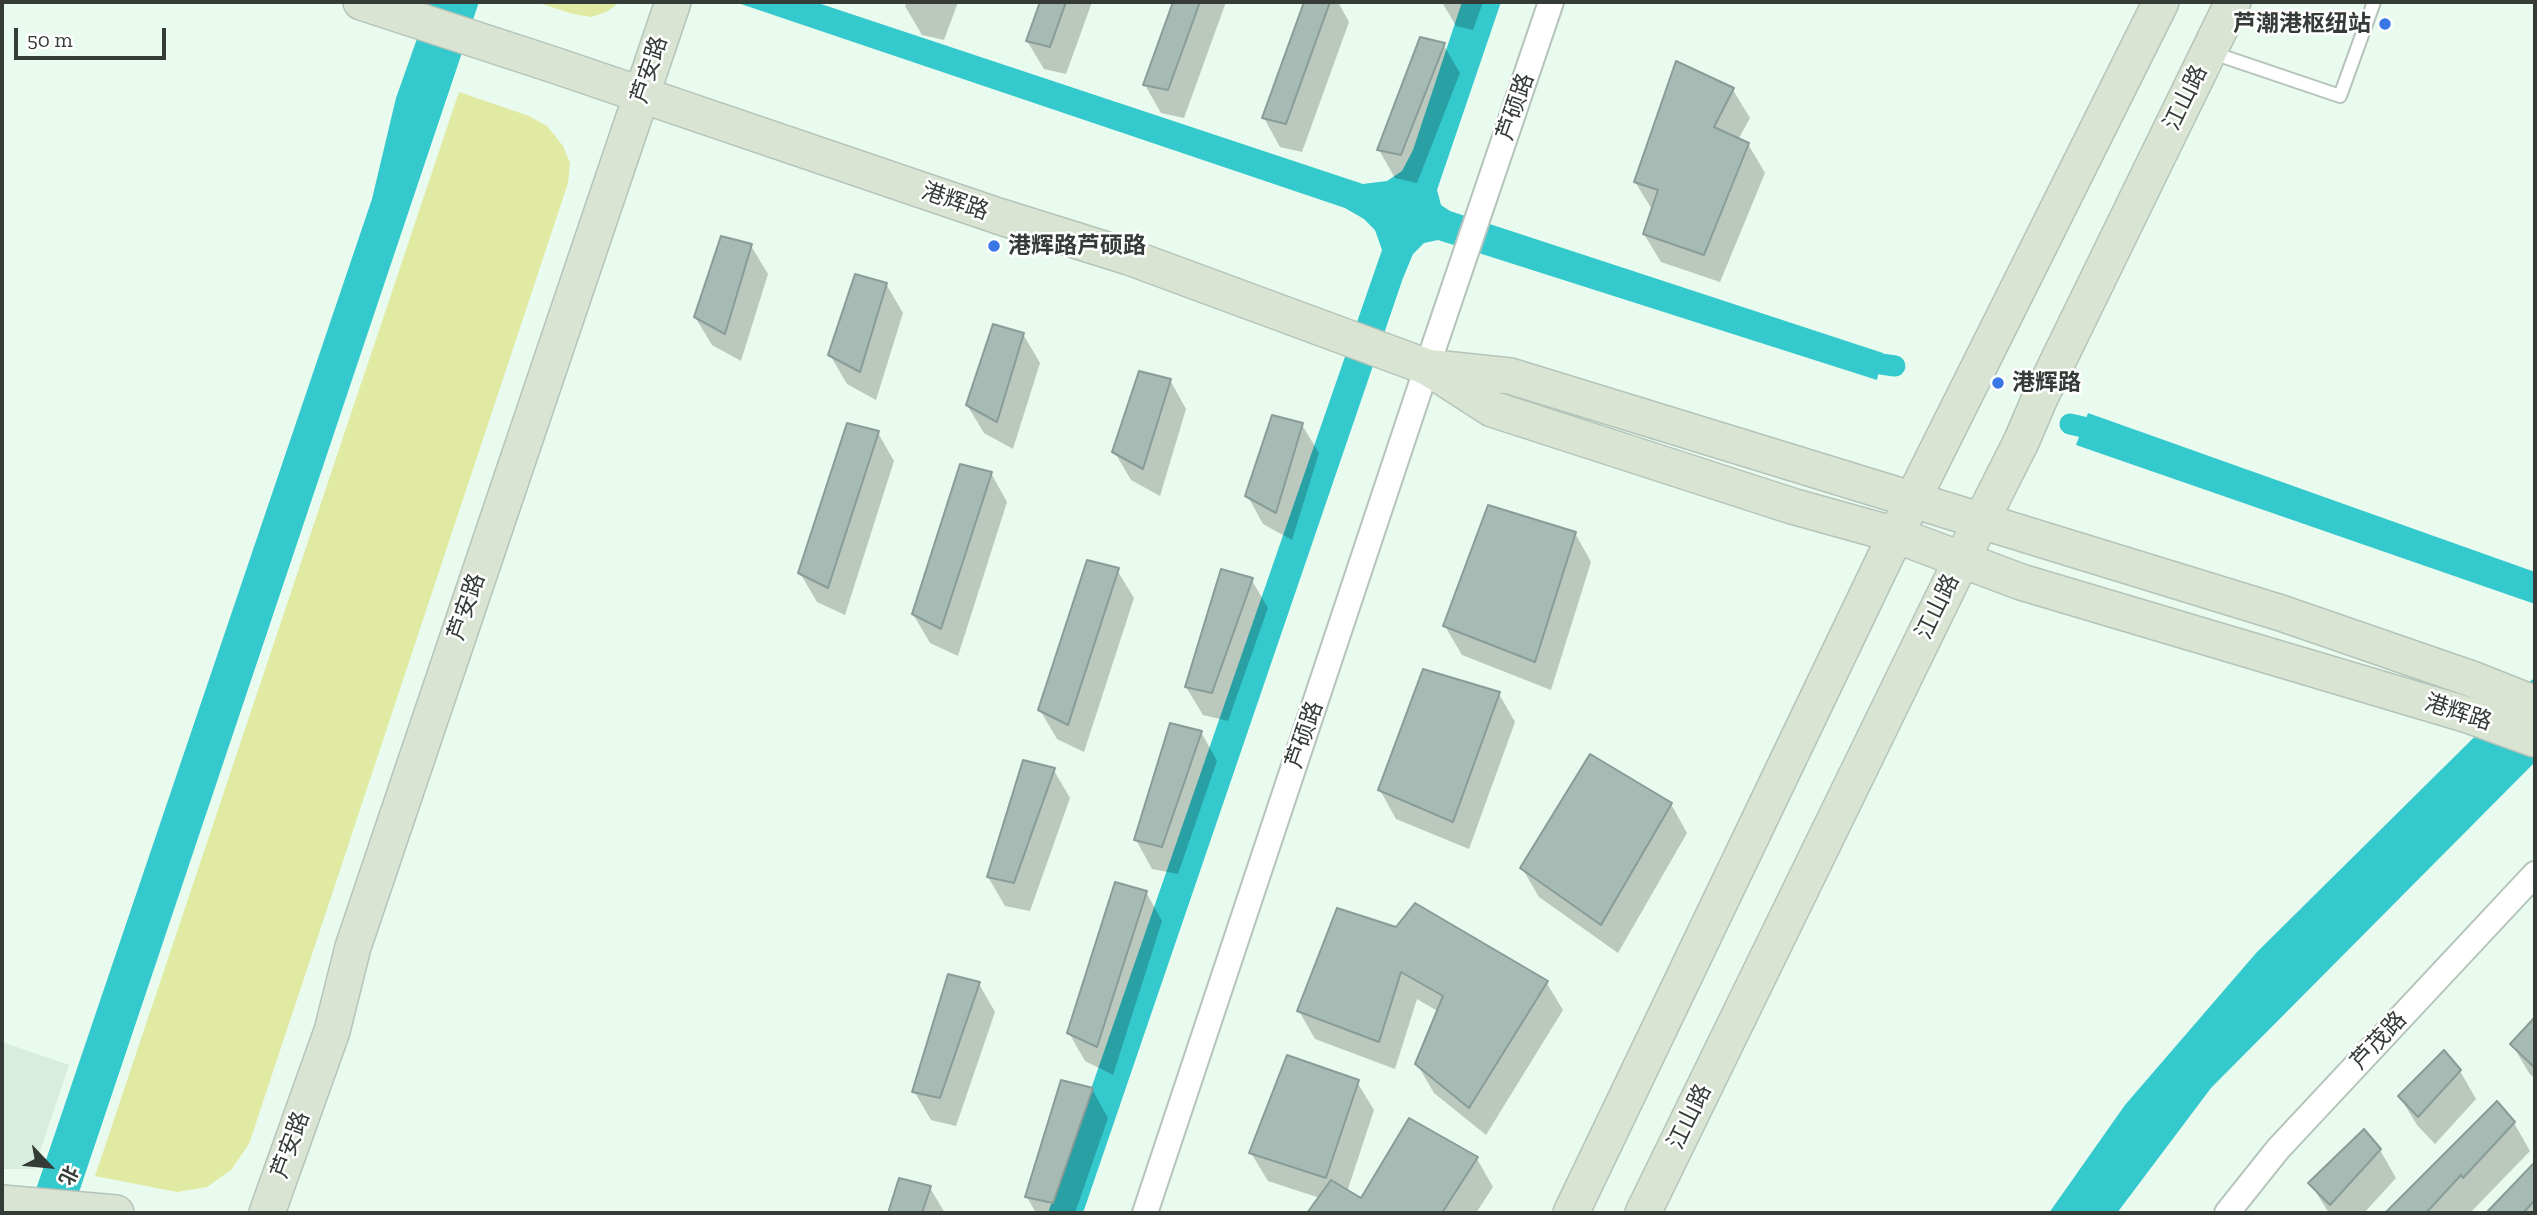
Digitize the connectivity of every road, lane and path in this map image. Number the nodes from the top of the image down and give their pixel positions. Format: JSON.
{"nodes":[{"id":1,"x":361,"y":2,"type":"edge"},
{"id":2,"x":673,"y":2,"type":"edge"},
{"id":3,"x":1551,"y":2,"type":"edge"},
{"id":4,"x":2161,"y":2,"type":"edge"},
{"id":5,"x":2233,"y":2,"type":"edge"},
{"id":6,"x":2374,"y":2,"type":"edge"},
{"id":7,"x":2209,"y":51,"type":"junction"},
{"id":8,"x":643,"y":95,"type":"junction"},
{"id":9,"x":1427,"y":368,"type":"junction"},
{"id":10,"x":1913,"y":499,"type":"junction"},
{"id":11,"x":1981,"y":520,"type":"junction"},
{"id":12,"x":1896,"y":535,"type":"junction"},
{"id":13,"x":1961,"y":561,"type":"junction"},
{"id":14,"x":2535,"y":704,"type":"edge"},
{"id":15,"x":2535,"y":739,"type":"edge"},
{"id":16,"x":2535,"y":874,"type":"edge"},
{"id":17,"x":8,"y":1203,"type":"edge"},
{"id":18,"x":100,"y":1211,"type":"edge"},
{"id":19,"x":267,"y":1213,"type":"edge"},
{"id":20,"x":1145,"y":1213,"type":"edge"},
{"id":21,"x":1571,"y":1213,"type":"edge"},
{"id":22,"x":1643,"y":1213,"type":"edge"},
{"id":23,"x":2227,"y":1213,"type":"edge"}],
"edges":[{"from":1,"to":8,"type":"main road","name":"港辉路"},
{"from":2,"to":8,"type":"main road","name":"芦安路"},
{"from":3,"to":9,"type":"street","name":"芦硕路"},
{"from":4,"to":10,"type":"main road"},
{"from":5,"to":7,"type":"main road","name":"江山路"},
{"from":6,"to":7,"type":"lane"},
{"from":7,"to":11,"type":"main road","name":"江山路"},
{"from":8,"to":9,"type":"main road","name":"港辉路"},
{"from":8,"to":19,"type":"main road","name":"芦安路"},
{"from":9,"to":10,"type":"main road","name":"港辉路"},
{"from":9,"to":12,"type":"main road","name":"港辉路"},
{"from":9,"to":20,"type":"street","name":"芦硕路"},
{"from":10,"to":11,"type":"main road","name":"港辉路"},
{"from":10,"to":12,"type":"main road"},
{"from":11,"to":13,"type":"main road","name":"江山路"},
{"from":11,"to":14,"type":"main road","name":"港辉路"},
{"from":12,"to":13,"type":"main road","name":"港辉路"},
{"from":12,"to":21,"type":"main road"},
{"from":13,"to":15,"type":"main road","name":"港辉路"},
{"from":13,"to":22,"type":"main road","name":"江山路"},
{"from":16,"to":23,"type":"street","name":"芦茂路"},
{"from":17,"to":18,"type":"main road"}]}
